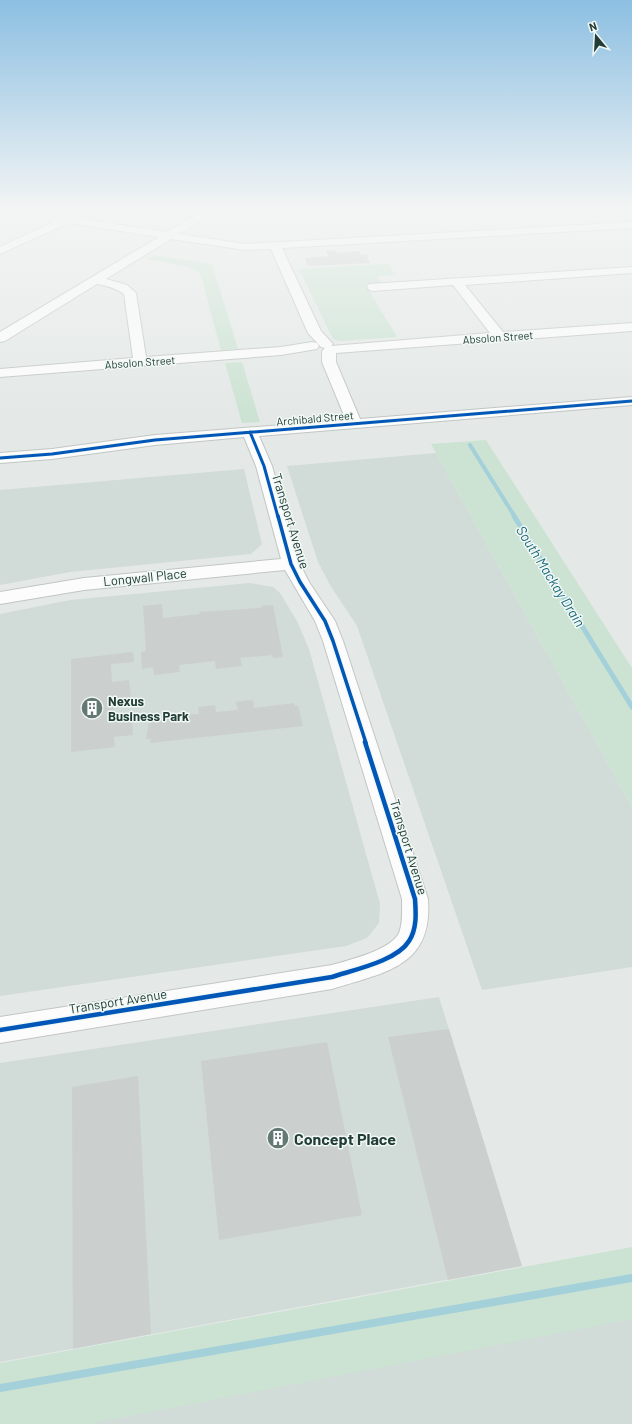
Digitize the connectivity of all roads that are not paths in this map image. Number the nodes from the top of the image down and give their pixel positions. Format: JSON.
{"nodes":[{"id":1,"x":98,"y":277,"type":"edge"},
{"id":2,"x":289,"y":277,"type":"edge"},
{"id":3,"x":386,"y":277,"type":"edge"},
{"id":4,"x":523,"y":277,"type":"edge"},
{"id":5,"x":94,"y":280,"type":"junction"},
{"id":6,"x":457,"y":282,"type":"junction"},
{"id":7,"x":392,"y":286,"type":"junction"},
{"id":8,"x":373,"y":288,"type":"dead end"},
{"id":9,"x":632,"y":327,"type":"edge"},
{"id":10,"x":500,"y":337,"type":"junction"},
{"id":11,"x":0,"y":338,"type":"edge"},
{"id":12,"x":322,"y":348,"type":"junction"},
{"id":13,"x":140,"y":363,"type":"junction"},
{"id":14,"x":0,"y":373,"type":"edge"},
{"id":15,"x":632,"y":401,"type":"edge"},
{"id":16,"x":355,"y":424,"type":"junction"},
{"id":17,"x":250,"y":432,"type":"junction"},
{"id":18,"x":0,"y":458,"type":"edge"},
{"id":19,"x":291,"y":564,"type":"junction"},
{"id":20,"x":0,"y":598,"type":"edge"},
{"id":21,"x":0,"y":1030,"type":"edge"}],
"edges":[{"from":1,"to":5,"type":"street"},
{"from":2,"to":12,"type":"street"},
{"from":3,"to":7,"type":"street"},
{"from":4,"to":6,"type":"street"},
{"from":5,"to":11,"type":"street"},
{"from":5,"to":13,"type":"street"},
{"from":6,"to":7,"type":"street"},
{"from":6,"to":10,"type":"street"},
{"from":7,"to":8,"type":"street"},
{"from":9,"to":10,"type":"street","name":"Absolon Street"},
{"from":10,"to":12,"type":"street","name":"Absolon Street"},
{"from":12,"to":13,"type":"street","name":"Absolon Street"},
{"from":12,"to":16,"type":"street"},
{"from":13,"to":14,"type":"street","name":"Absolon Street"},
{"from":15,"to":16,"type":"street","name":"Archibald Street"},
{"from":16,"to":17,"type":"street","name":"Archibald Street"},
{"from":17,"to":18,"type":"street","name":"Archibald Street"},
{"from":17,"to":19,"type":"street","name":"Transport Avenue"},
{"from":19,"to":20,"type":"street","name":"Longwall Place"},
{"from":19,"to":21,"type":"street","name":"Transport Avenue"}]}
